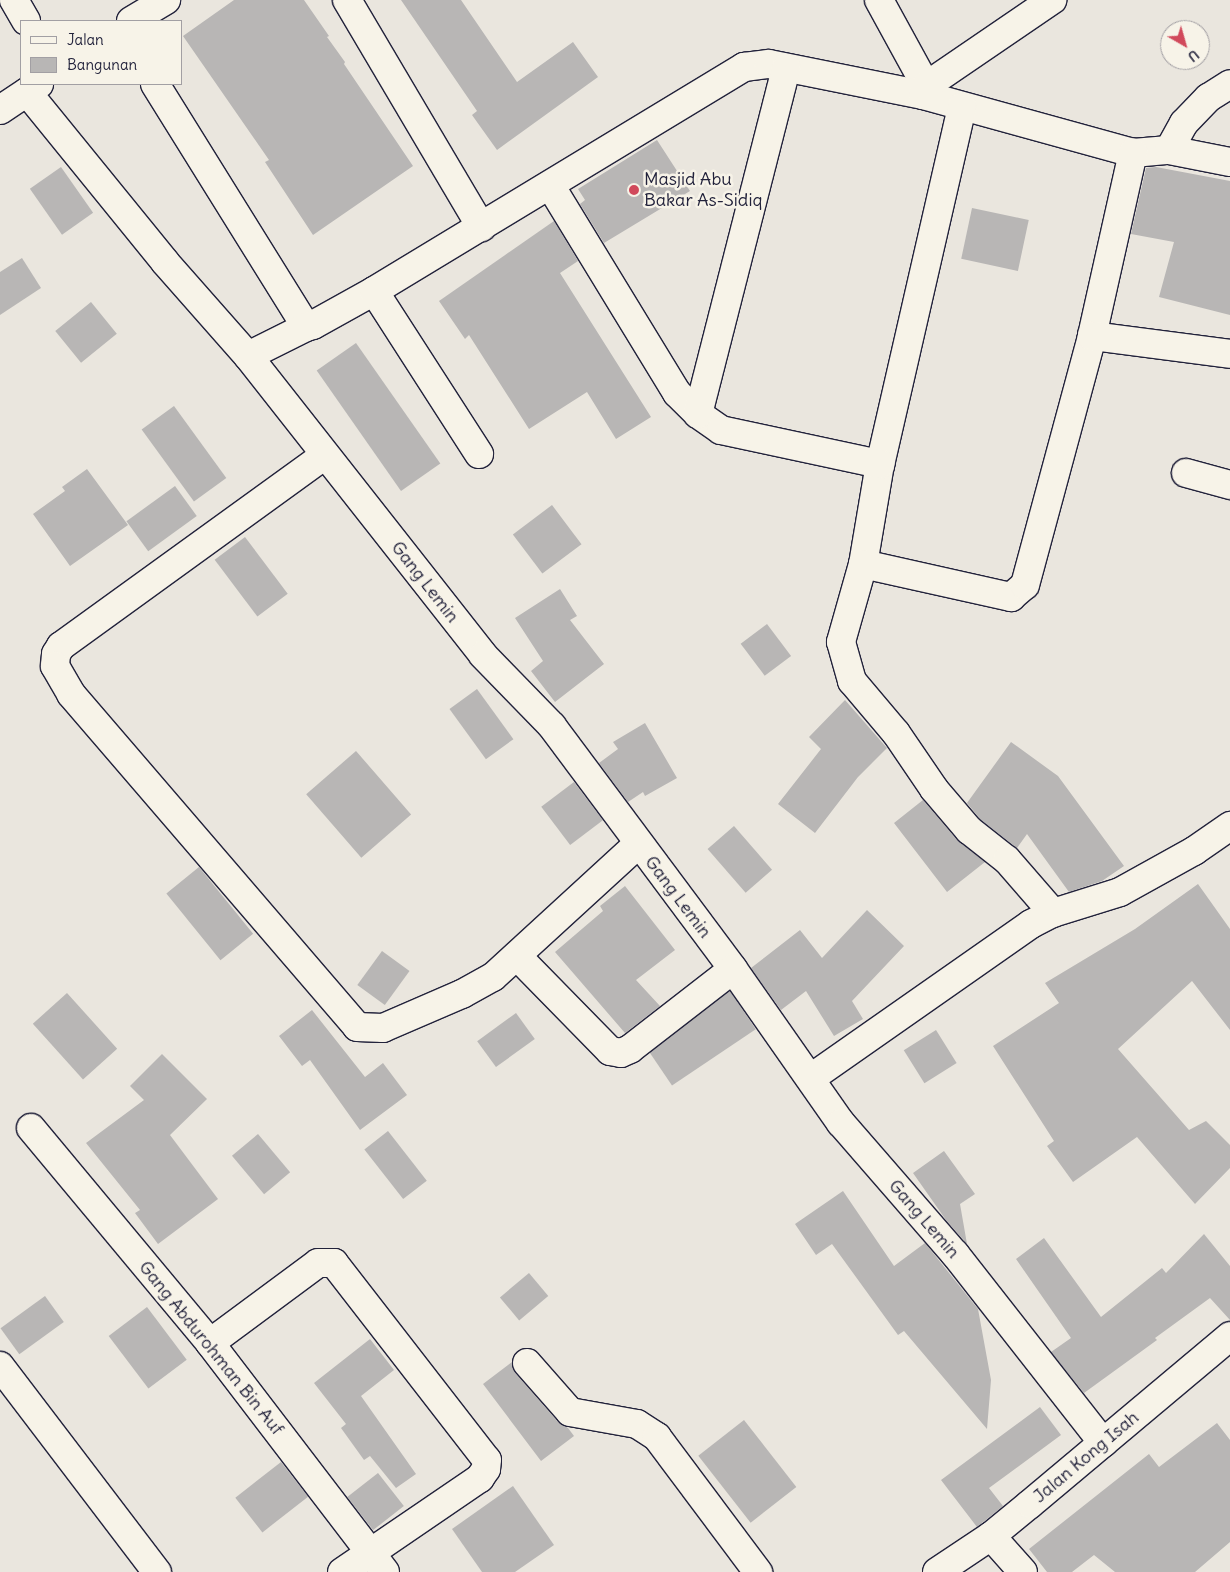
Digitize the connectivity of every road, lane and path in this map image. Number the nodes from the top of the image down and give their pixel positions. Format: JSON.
{"nodes":[{"id":1,"x":14,"y":0,"type":"edge"},
{"id":2,"x":166,"y":0,"type":"edge"},
{"id":3,"x":347,"y":0,"type":"edge"},
{"id":4,"x":879,"y":0,"type":"edge"},
{"id":5,"x":1052,"y":0,"type":"edge"},
{"id":6,"x":25,"y":20,"type":"edge"},
{"id":7,"x":133,"y":20,"type":"edge"},
{"id":8,"x":786,"y":68,"type":"junction"},
{"id":9,"x":1230,"y":84,"type":"edge"},
{"id":10,"x":156,"y":85,"type":"edge"},
{"id":11,"x":33,"y":88,"type":"edge"},
{"id":12,"x":924,"y":91,"type":"junction"},
{"id":13,"x":962,"y":108,"type":"junction"},
{"id":14,"x":0,"y":110,"type":"edge"},
{"id":15,"x":1169,"y":150,"type":"junction"},
{"id":16,"x":1133,"y":153,"type":"junction"},
{"id":17,"x":1230,"y":162,"type":"edge"},
{"id":18,"x":550,"y":186,"type":"junction"},
{"id":19,"x":481,"y":227,"type":"junction"},
{"id":20,"x":374,"y":291,"type":"junction"},
{"id":21,"x":306,"y":327,"type":"junction"},
{"id":22,"x":1092,"y":336,"type":"junction"},
{"id":23,"x":1230,"y":354,"type":"edge"},
{"id":24,"x":248,"y":356,"type":"junction"},
{"id":25,"x":698,"y":414,"type":"junction"},
{"id":26,"x":479,"y":454,"type":"dead end"},
{"id":27,"x":326,"y":455,"type":"junction"},
{"id":28,"x":880,"y":464,"type":"junction"},
{"id":29,"x":1186,"y":473,"type":"dead end"},
{"id":30,"x":1230,"y":485,"type":"edge"},
{"id":31,"x":863,"y":564,"type":"junction"},
{"id":32,"x":1230,"y":826,"type":"edge"},
{"id":33,"x":638,"y":844,"type":"junction"},
{"id":34,"x":1053,"y":913,"type":"junction"},
{"id":35,"x":517,"y":956,"type":"junction"},
{"id":36,"x":733,"y":969,"type":"junction"},
{"id":37,"x":811,"y":1078,"type":"junction"},
{"id":38,"x":31,"y":1128,"type":"dead end"},
{"id":39,"x":1230,"y":1336,"type":"edge"},
{"id":40,"x":210,"y":1343,"type":"junction"},
{"id":41,"x":527,"y":1363,"type":"dead end"},
{"id":42,"x":0,"y":1366,"type":"edge"},
{"id":43,"x":1103,"y":1443,"type":"junction"},
{"id":44,"x":991,"y":1536,"type":"junction"},
{"id":45,"x":378,"y":1562,"type":"edge"},
{"id":46,"x":157,"y":1572,"type":"edge"},
{"id":47,"x":342,"y":1572,"type":"edge"},
{"id":48,"x":758,"y":1572,"type":"edge"},
{"id":49,"x":936,"y":1572,"type":"edge"},
{"id":50,"x":1023,"y":1572,"type":"edge"}],
"edges":[{"from":1,"to":6,"type":"street"},
{"from":2,"to":7,"type":"street"},
{"from":3,"to":19,"type":"street"},
{"from":4,"to":12,"type":"street"},
{"from":5,"to":12,"type":"street"},
{"from":8,"to":12,"type":"street"},
{"from":8,"to":18,"type":"street"},
{"from":8,"to":25,"type":"street"},
{"from":9,"to":15,"type":"street"},
{"from":10,"to":21,"type":"street"},
{"from":11,"to":14,"type":"street"},
{"from":11,"to":24,"type":"street","name":"Gang Lemin"},
{"from":12,"to":13,"type":"street"},
{"from":13,"to":16,"type":"street"},
{"from":13,"to":28,"type":"street"},
{"from":15,"to":16,"type":"street"},
{"from":15,"to":17,"type":"street"},
{"from":16,"to":22,"type":"street"},
{"from":18,"to":19,"type":"street"},
{"from":18,"to":25,"type":"street"},
{"from":19,"to":20,"type":"street"},
{"from":20,"to":21,"type":"street"},
{"from":20,"to":26,"type":"street"},
{"from":21,"to":24,"type":"street"},
{"from":22,"to":23,"type":"street"},
{"from":22,"to":31,"type":"street"},
{"from":24,"to":27,"type":"street","name":"Gang Lemin"},
{"from":25,"to":28,"type":"street"},
{"from":27,"to":33,"type":"street","name":"Gang Lemin"},
{"from":27,"to":35,"type":"street"},
{"from":28,"to":31,"type":"street"},
{"from":29,"to":30,"type":"street"},
{"from":31,"to":34,"type":"street"},
{"from":32,"to":34,"type":"street"},
{"from":33,"to":35,"type":"street"},
{"from":33,"to":36,"type":"street","name":"Gang Lemin"},
{"from":34,"to":37,"type":"street"},
{"from":35,"to":36,"type":"street"},
{"from":36,"to":37,"type":"street","name":"Gang Lemin"},
{"from":37,"to":43,"type":"street","name":"Gang Lemin"},
{"from":38,"to":40,"type":"street","name":"Gang Abdurohman Bin Auf"},
{"from":39,"to":43,"type":"street","name":"Jalan Kong Isah"},
{"from":40,"to":45,"type":"street","name":"Gang Abdurohman Bin Auf"},
{"from":40,"to":45,"type":"street"},
{"from":41,"to":48,"type":"street"},
{"from":42,"to":46,"type":"street"},
{"from":43,"to":44,"type":"street","name":"Jalan Kong Isah"},
{"from":44,"to":49,"type":"street","name":"Jalan Kong Isah"},
{"from":44,"to":50,"type":"street"},
{"from":45,"to":47,"type":"street"}]}
